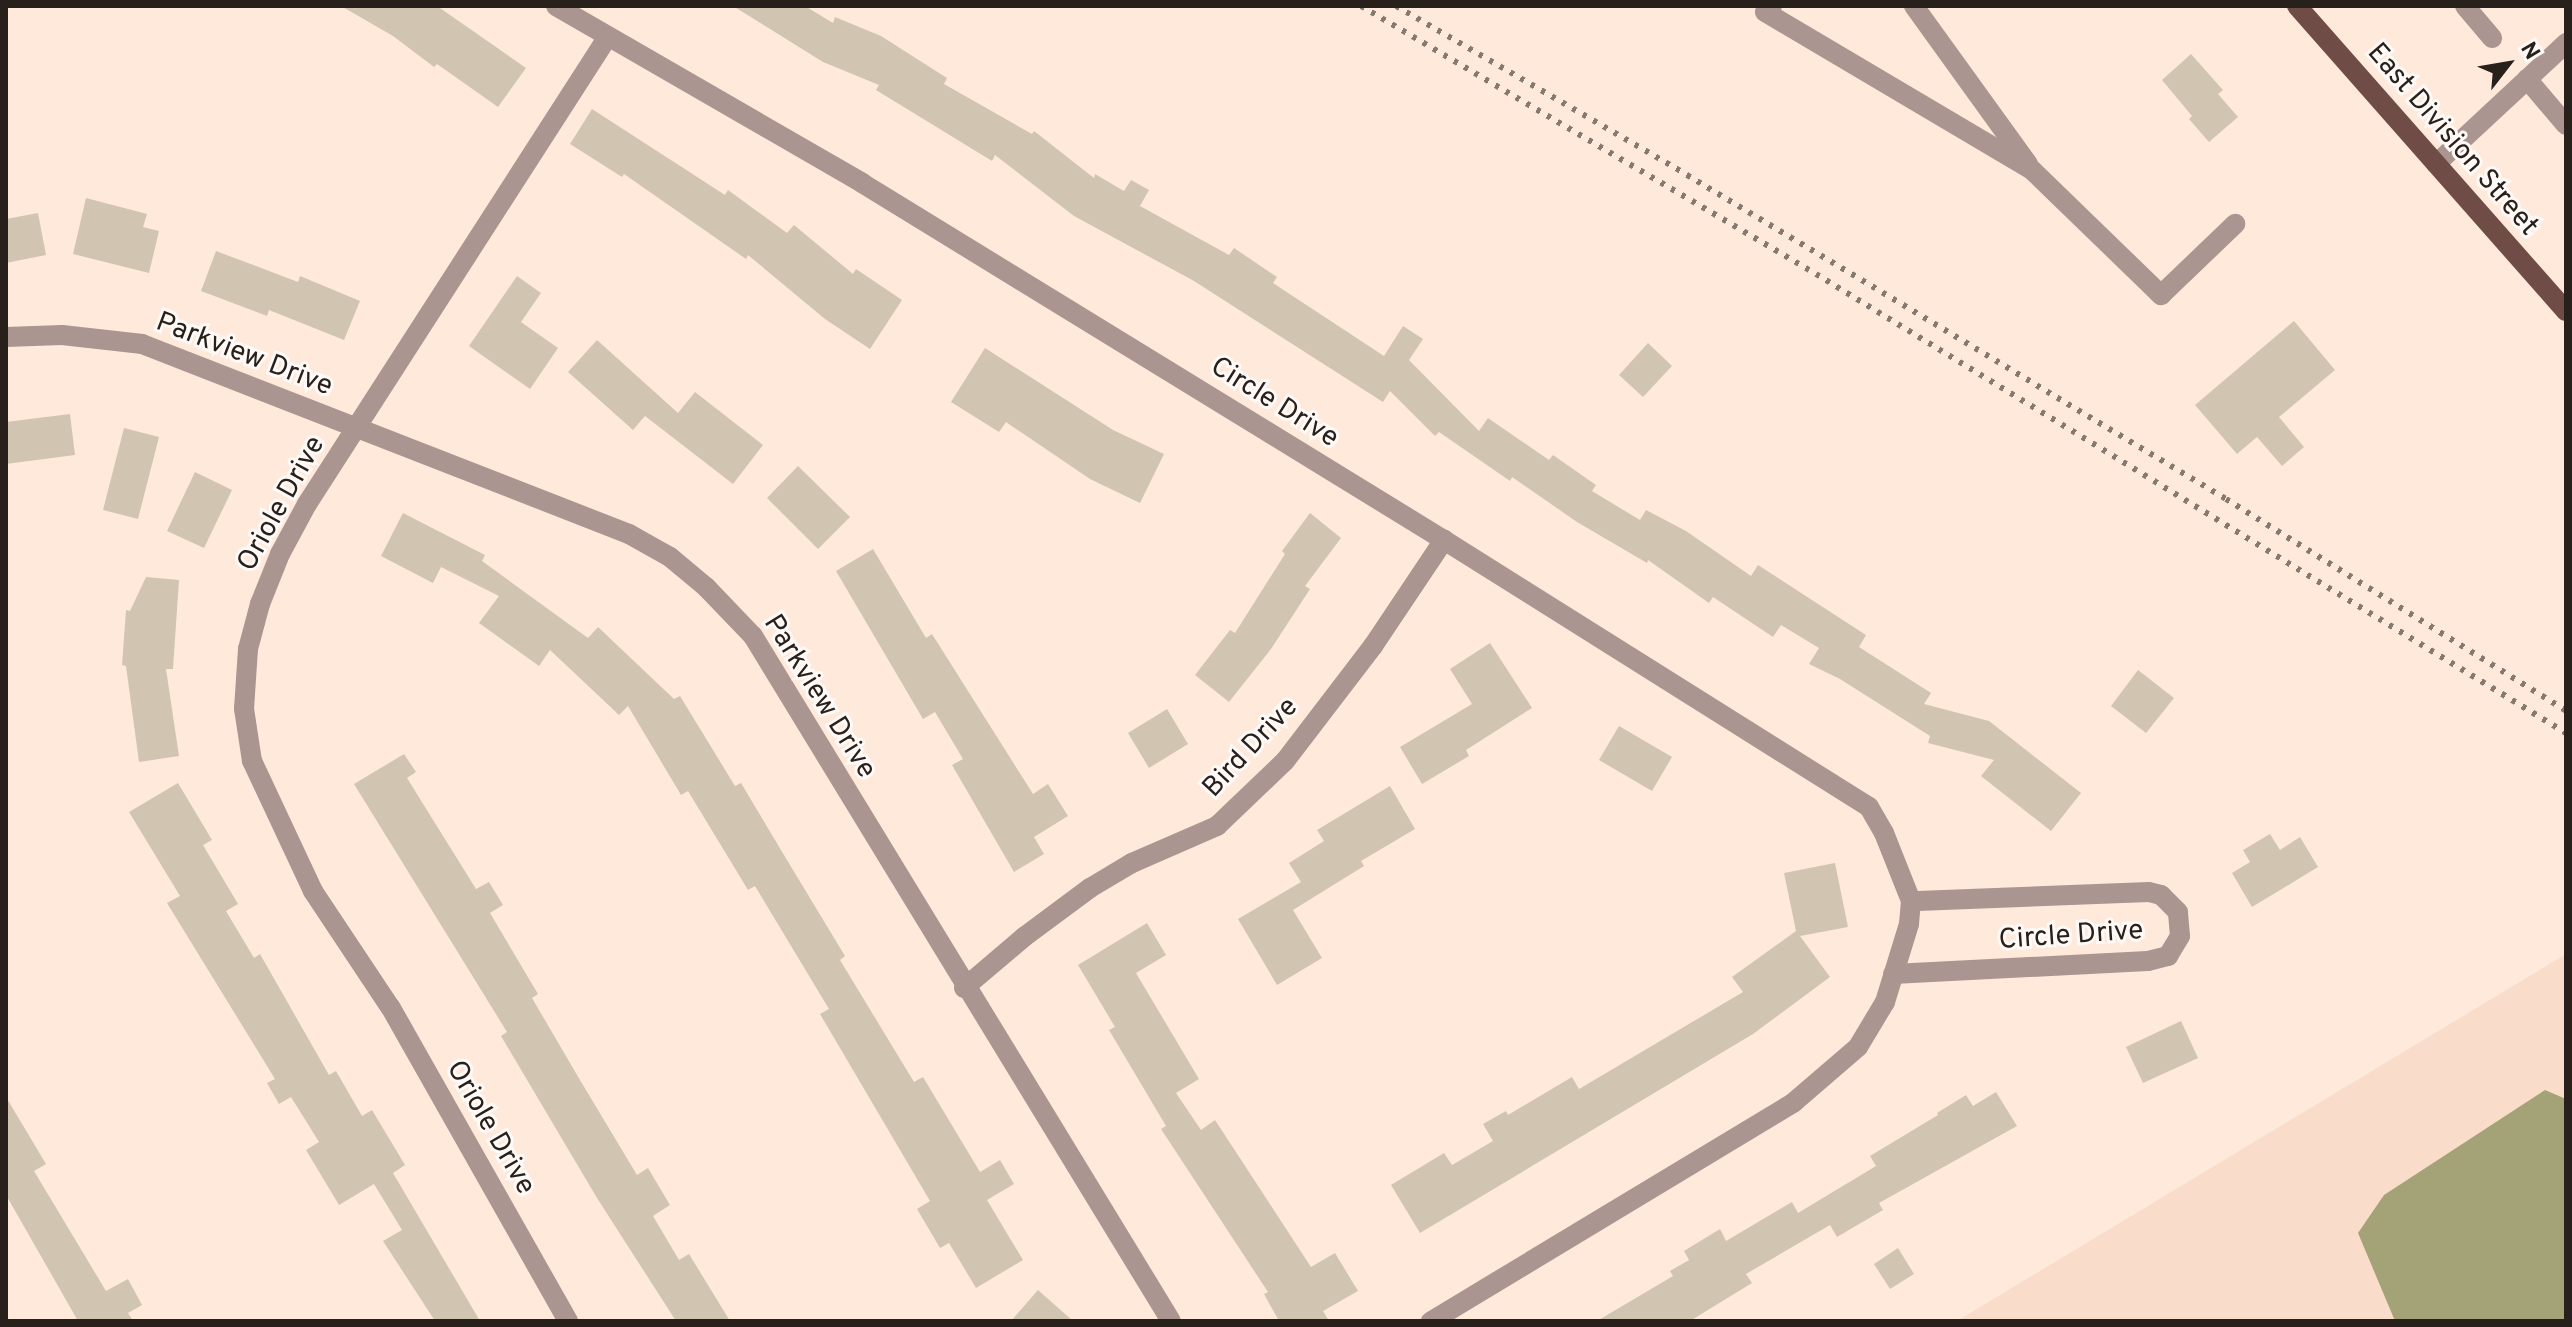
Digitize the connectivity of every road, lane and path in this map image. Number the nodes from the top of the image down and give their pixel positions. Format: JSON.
{"nodes":[{"id":1,"x":556,"y":6,"type":"edge"},
{"id":2,"x":1772,"y":6,"type":"edge"},
{"id":3,"x":1914,"y":6,"type":"edge"},
{"id":4,"x":2297,"y":6,"type":"edge"},
{"id":5,"x":2465,"y":6,"type":"edge"},
{"id":6,"x":607,"y":38,"type":"junction"},
{"id":7,"x":2492,"y":38,"type":"dead end"},
{"id":8,"x":2566,"y":43,"type":"edge"},
{"id":9,"x":2527,"y":79,"type":"junction"},
{"id":10,"x":2566,"y":125,"type":"edge"},
{"id":11,"x":2436,"y":164,"type":"junction"},
{"id":12,"x":2032,"y":170,"type":"junction"},
{"id":13,"x":2235,"y":224,"type":"dead end"},
{"id":14,"x":2566,"y":311,"type":"edge"},
{"id":15,"x":6,"y":337,"type":"edge"},
{"id":16,"x":357,"y":428,"type":"junction"},
{"id":17,"x":1444,"y":540,"type":"junction"},
{"id":18,"x":1911,"y":901,"type":"junction"},
{"id":19,"x":1893,"y":974,"type":"junction"},
{"id":20,"x":964,"y":988,"type":"junction"},
{"id":21,"x":568,"y":1321,"type":"edge"},
{"id":22,"x":1171,"y":1321,"type":"edge"},
{"id":23,"x":1431,"y":1321,"type":"edge"}],
"edges":[{"from":1,"to":6,"type":"street","name":"Circle Drive"},
{"from":2,"to":12,"type":"street"},
{"from":3,"to":12,"type":"street"},
{"from":4,"to":11,"type":"main road","name":"East Division Street"},
{"from":5,"to":7,"type":"street"},
{"from":6,"to":16,"type":"street","name":"Oriole Drive"},
{"from":6,"to":17,"type":"street","name":"Circle Drive"},
{"from":8,"to":9,"type":"street"},
{"from":9,"to":10,"type":"street"},
{"from":9,"to":11,"type":"street"},
{"from":11,"to":14,"type":"main road","name":"East Division Street"},
{"from":12,"to":13,"type":"street"},
{"from":15,"to":16,"type":"street","name":"Parkview Drive"},
{"from":16,"to":20,"type":"street","name":"Parkview Drive"},
{"from":16,"to":21,"type":"street","name":"Oriole Drive"},
{"from":17,"to":18,"type":"street","name":"Circle Drive"},
{"from":17,"to":20,"type":"street","name":"Bird Drive"},
{"from":18,"to":19,"type":"street"},
{"from":18,"to":19,"type":"street","name":"Circle Drive"},
{"from":19,"to":23,"type":"street"},
{"from":20,"to":22,"type":"street","name":"Parkview Drive"}]}
